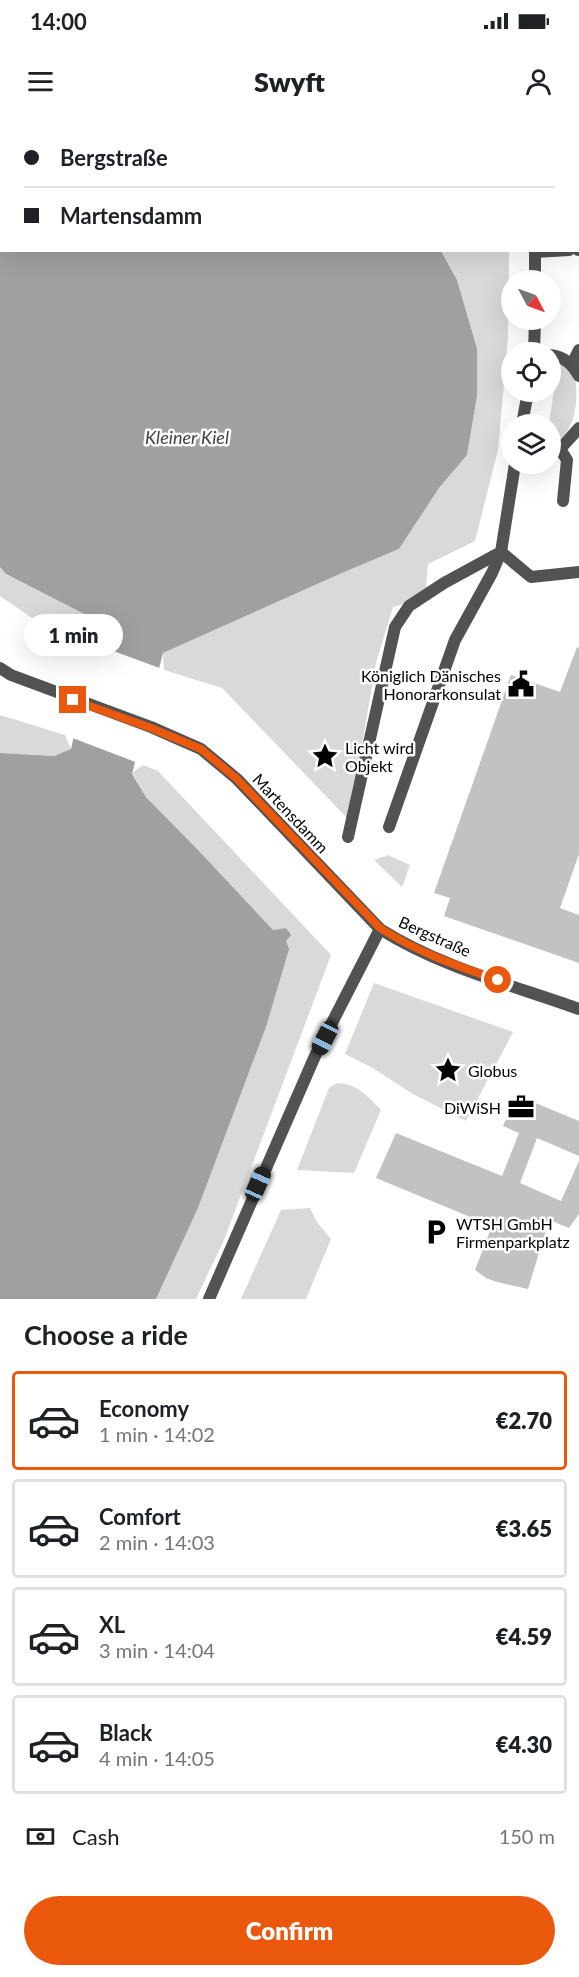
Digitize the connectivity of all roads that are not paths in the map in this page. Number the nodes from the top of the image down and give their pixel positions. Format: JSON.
{"nodes":[{"id":1,"x":535,"y":252,"type":"edge"},
{"id":2,"x":535,"y":270,"type":"edge"},
{"id":3,"x":579,"y":350,"type":"edge"},
{"id":4,"x":561,"y":358,"type":"edge"},
{"id":5,"x":572,"y":364,"type":"junction"},
{"id":6,"x":579,"y":376,"type":"edge"},
{"id":7,"x":579,"y":428,"type":"edge"},
{"id":8,"x":561,"y":444,"type":"edge"},
{"id":9,"x":561,"y":454,"type":"edge"},
{"id":10,"x":513,"y":474,"type":"edge"},
{"id":11,"x":563,"y":501,"type":"dead end"},
{"id":12,"x":501,"y":552,"type":"junction"},
{"id":13,"x":579,"y":572,"type":"edge"},
{"id":14,"x":0,"y":668,"type":"edge"},
{"id":15,"x":389,"y":827,"type":"dead end"},
{"id":16,"x":348,"y":837,"type":"dead end"},
{"id":17,"x":380,"y":928,"type":"junction"},
{"id":18,"x":579,"y":1009,"type":"edge"},
{"id":19,"x":209,"y":1299,"type":"edge"}],
"edges":[{"from":1,"to":2,"type":"street"},
{"from":3,"to":5,"type":"street"},
{"from":4,"to":5,"type":"street"},
{"from":5,"to":6,"type":"street"},
{"from":7,"to":8,"type":"street"},
{"from":9,"to":11,"type":"street"},
{"from":10,"to":12,"type":"street"},
{"from":12,"to":13,"type":"street"},
{"from":12,"to":15,"type":"street"},
{"from":12,"to":16,"type":"street"},
{"from":14,"to":17,"type":"street","name":"Martensdamm"},
{"from":17,"to":18,"type":"street","name":"Bergstraße"},
{"from":17,"to":19,"type":"street"}]}
